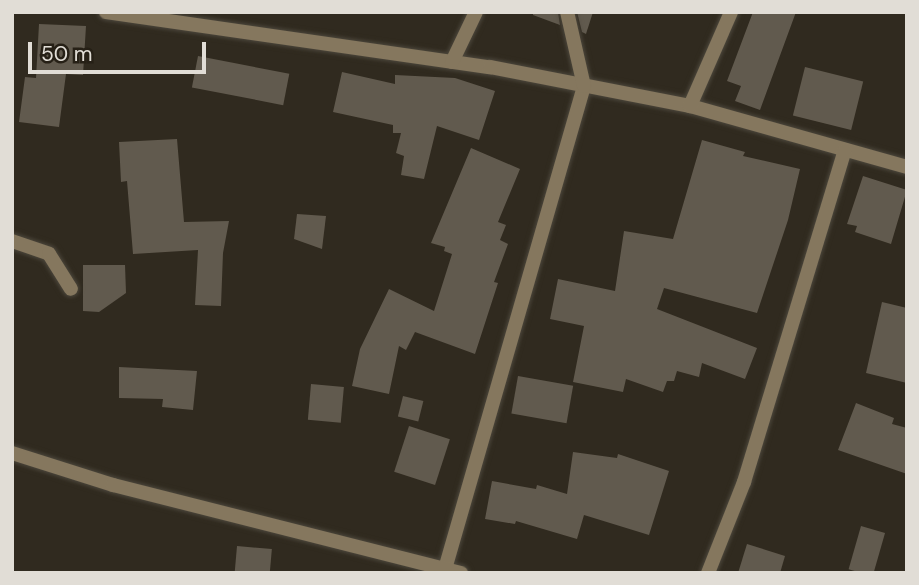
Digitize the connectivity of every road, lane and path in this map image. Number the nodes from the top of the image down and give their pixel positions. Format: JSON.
{"nodes":[{"id":1,"x":106,"y":12,"type":"edge"},
{"id":2,"x":477,"y":12,"type":"edge"},
{"id":3,"x":567,"y":12,"type":"edge"},
{"id":4,"x":731,"y":12,"type":"edge"},
{"id":5,"x":137,"y":14,"type":"edge"},
{"id":6,"x":206,"y":18,"type":"edge"},
{"id":7,"x":452,"y":62,"type":"junction"},
{"id":8,"x":584,"y":86,"type":"junction"},
{"id":9,"x":690,"y":106,"type":"junction"},
{"id":10,"x":845,"y":150,"type":"junction"},
{"id":11,"x":907,"y":167,"type":"edge"},
{"id":12,"x":12,"y":241,"type":"edge"},
{"id":13,"x":71,"y":289,"type":"dead end"},
{"id":14,"x":12,"y":453,"type":"edge"},
{"id":15,"x":445,"y":569,"type":"junction"},
{"id":16,"x":461,"y":573,"type":"edge"},
{"id":17,"x":708,"y":573,"type":"edge"}],
"edges":[{"from":1,"to":5,"type":"street"},
{"from":2,"to":7,"type":"street"},
{"from":3,"to":8,"type":"street"},
{"from":4,"to":9,"type":"street"},
{"from":5,"to":6,"type":"street"},
{"from":6,"to":7,"type":"street"},
{"from":7,"to":8,"type":"street"},
{"from":8,"to":9,"type":"street"},
{"from":8,"to":15,"type":"street"},
{"from":9,"to":10,"type":"street"},
{"from":10,"to":11,"type":"street"},
{"from":10,"to":17,"type":"street"},
{"from":12,"to":13,"type":"street"},
{"from":14,"to":15,"type":"street"},
{"from":15,"to":16,"type":"street"}]}
